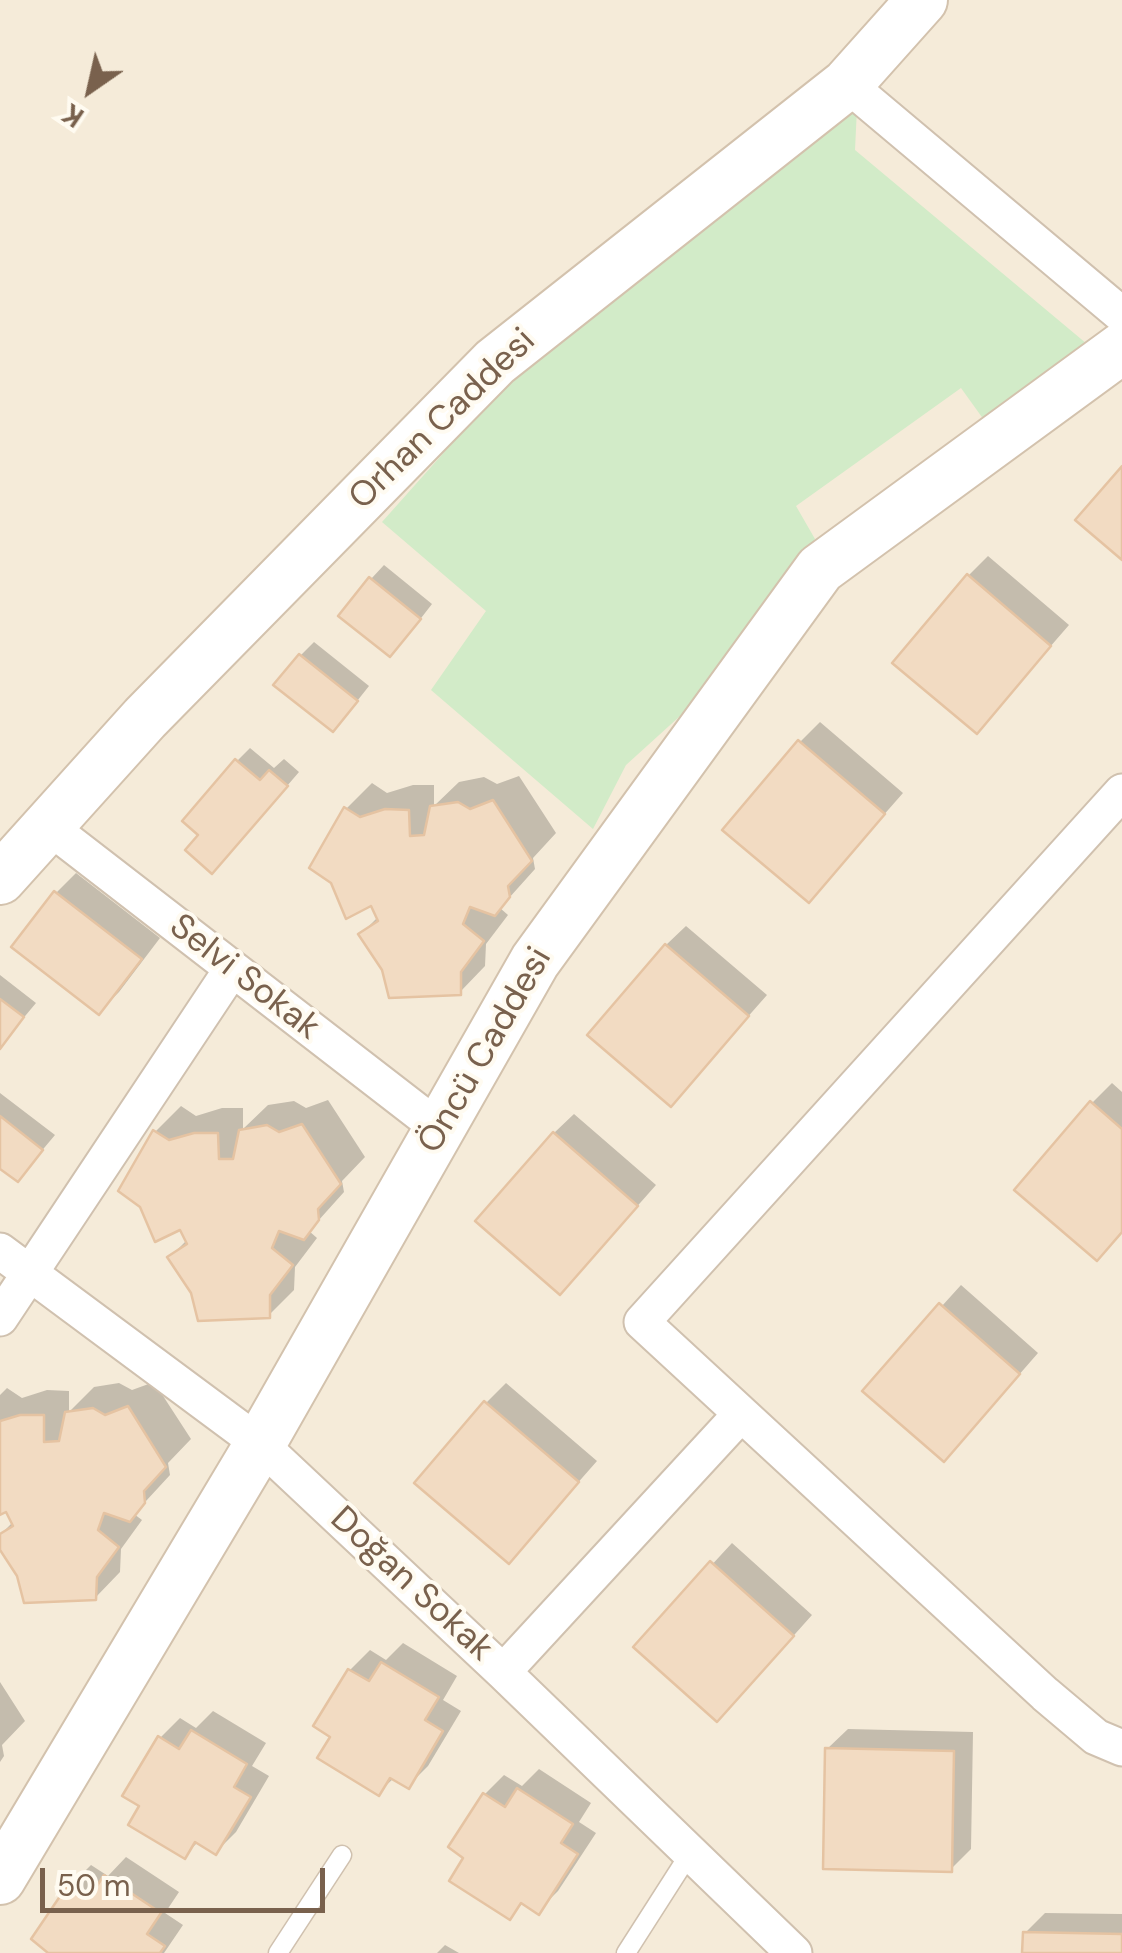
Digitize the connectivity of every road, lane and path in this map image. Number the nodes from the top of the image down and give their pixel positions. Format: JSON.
{"nodes":[{"id":1,"x":922,"y":0,"type":"edge"},
{"id":2,"x":847,"y":84,"type":"junction"},
{"id":3,"x":1122,"y":315,"type":"edge"},
{"id":4,"x":1122,"y":348,"type":"edge"},
{"id":5,"x":1122,"y":792,"type":"edge"},
{"id":6,"x":48,"y":826,"type":"junction"},
{"id":7,"x":0,"y":879,"type":"edge"},
{"id":8,"x":232,"y":969,"type":"junction"},
{"id":9,"x":440,"y":1129,"type":"junction"},
{"id":10,"x":14,"y":1262,"type":"edge"},
{"id":11,"x":0,"y":1318,"type":"edge"},
{"id":12,"x":741,"y":1414,"type":"junction"},
{"id":13,"x":260,"y":1444,"type":"junction"},
{"id":14,"x":504,"y":1672,"type":"junction"},
{"id":15,"x":1122,"y":1748,"type":"edge"},
{"id":16,"x":690,"y":1853,"type":"junction"},
{"id":17,"x":342,"y":1855,"type":"dead end"},
{"id":18,"x":0,"y":1879,"type":"edge"},
{"id":19,"x":278,"y":1953,"type":"edge"},
{"id":20,"x":626,"y":1953,"type":"edge"},
{"id":21,"x":794,"y":1953,"type":"edge"}],
"edges":[{"from":1,"to":2,"type":"street","name":"Orhan Caddesi"},
{"from":2,"to":3,"type":"street"},
{"from":2,"to":6,"type":"street","name":"Orhan Caddesi"},
{"from":4,"to":9,"type":"street","name":"Öncü Caddesi"},
{"from":5,"to":12,"type":"street"},
{"from":6,"to":7,"type":"street","name":"Orhan Caddesi"},
{"from":6,"to":8,"type":"street","name":"Selvi Sokak"},
{"from":8,"to":9,"type":"street","name":"Selvi Sokak"},
{"from":8,"to":10,"type":"street"},
{"from":9,"to":13,"type":"street","name":"Öncü Caddesi"},
{"from":10,"to":11,"type":"street"},
{"from":10,"to":13,"type":"street","name":"Doğan Sokak"},
{"from":12,"to":14,"type":"street"},
{"from":12,"to":15,"type":"street"},
{"from":13,"to":14,"type":"street","name":"Doğan Sokak"},
{"from":13,"to":18,"type":"street","name":"Öncü Caddesi"},
{"from":14,"to":16,"type":"street","name":"Doğan Sokak"},
{"from":16,"to":20,"type":"lane"},
{"from":16,"to":21,"type":"street","name":"Doğan Sokak"},
{"from":17,"to":19,"type":"lane"}]}
